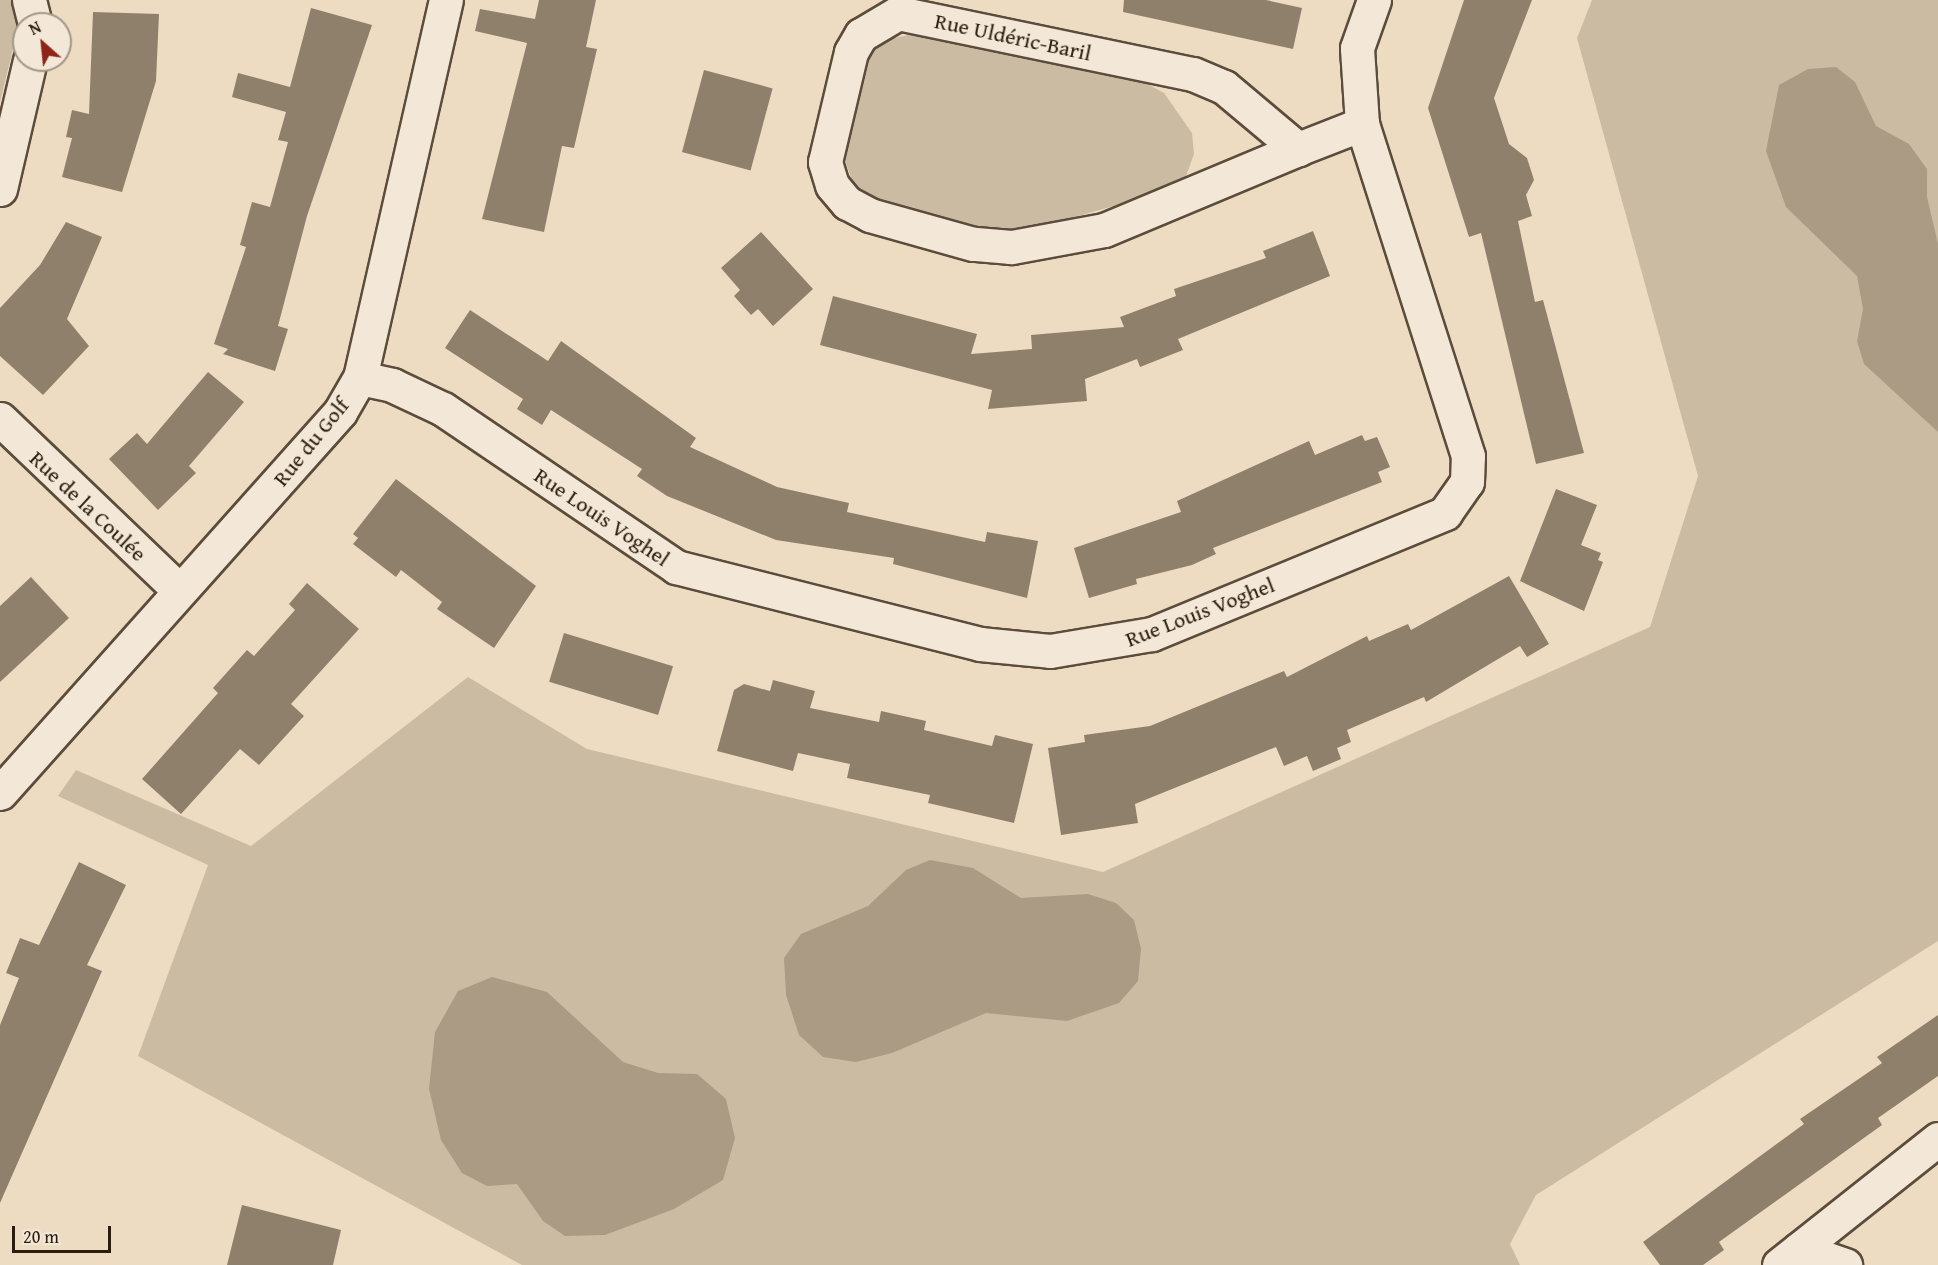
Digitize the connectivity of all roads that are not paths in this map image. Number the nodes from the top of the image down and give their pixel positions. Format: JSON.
{"nodes":[{"id":1,"x":446,"y":0,"type":"edge"},
{"id":2,"x":1374,"y":0,"type":"edge"},
{"id":3,"x":27,"y":72,"type":"edge"},
{"id":4,"x":1362,"y":124,"type":"junction"},
{"id":5,"x":1298,"y":149,"type":"junction"},
{"id":6,"x":0,"y":189,"type":"edge"},
{"id":7,"x":360,"y":378,"type":"junction"},
{"id":8,"x":0,"y":420,"type":"edge"},
{"id":9,"x":179,"y":590,"type":"junction"},
{"id":10,"x":0,"y":793,"type":"edge"},
{"id":11,"x":1938,"y":1139,"type":"edge"},
{"id":12,"x":1789,"y":1257,"type":"edge"},
{"id":13,"x":1845,"y":1265,"type":"edge"}],
"edges":[{"from":1,"to":7,"type":"street","name":"Rue du Golf"},
{"from":2,"to":4,"type":"street","name":"Rue Louis Voghel"},
{"from":3,"to":6,"type":"street"},
{"from":4,"to":5,"type":"street","name":"Rue Uldéric-Baril"},
{"from":4,"to":7,"type":"street","name":"Rue Louis Voghel"},
{"from":5,"to":5,"type":"street","name":"Rue Uldéric-Baril"},
{"from":7,"to":9,"type":"street","name":"Rue du Golf"},
{"from":8,"to":9,"type":"street","name":"Rue de la Coulée"},
{"from":9,"to":10,"type":"street","name":"Rue du Golf"},
{"from":11,"to":12,"type":"street"},
{"from":12,"to":13,"type":"street"}]}
